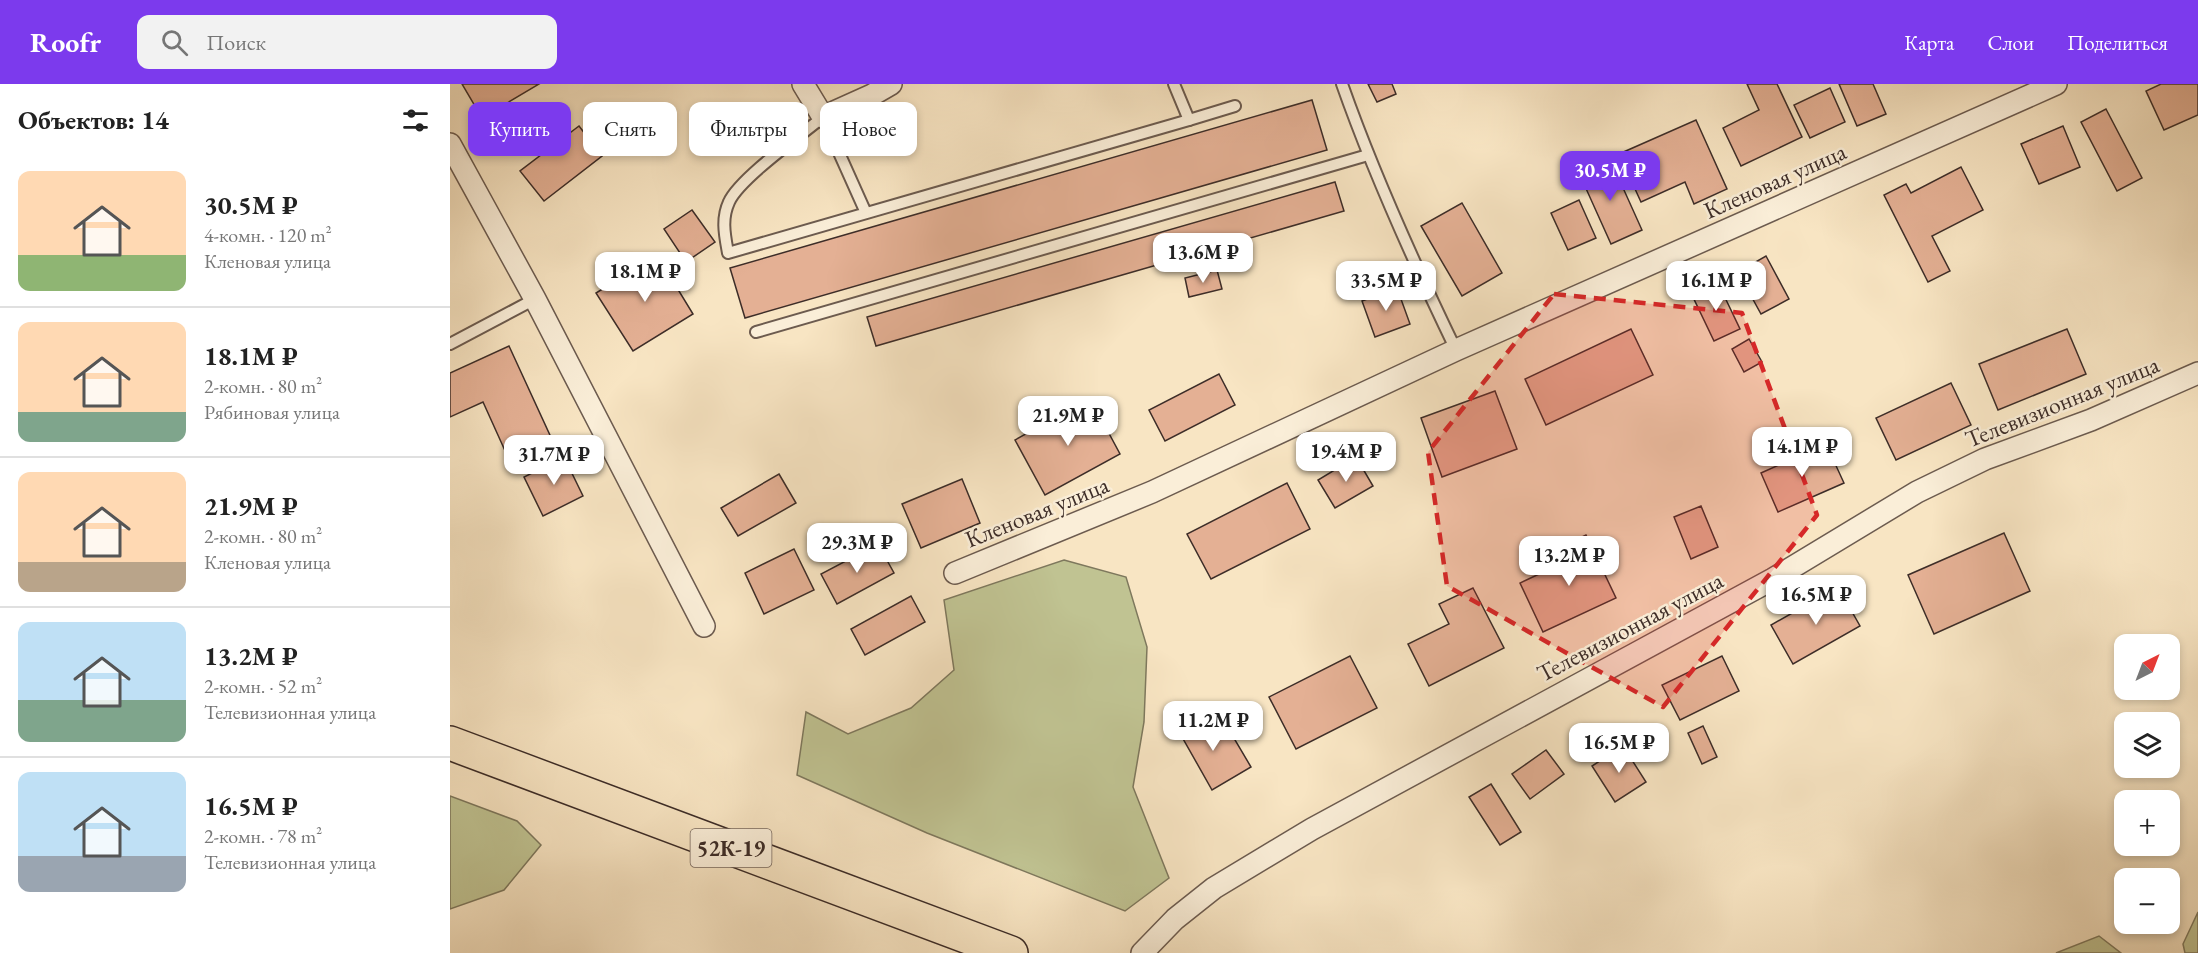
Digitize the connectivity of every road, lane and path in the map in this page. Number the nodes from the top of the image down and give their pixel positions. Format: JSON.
{"nodes":[{"id":1,"x":803,"y":84,"type":"edge"},
{"id":2,"x":891,"y":84,"type":"edge"},
{"id":3,"x":1174,"y":84,"type":"edge"},
{"id":4,"x":1342,"y":84,"type":"edge"},
{"id":5,"x":2056,"y":84,"type":"edge"},
{"id":6,"x":856,"y":102,"type":"edge"},
{"id":7,"x":1235,"y":106,"type":"dead end"},
{"id":8,"x":820,"y":112,"type":"edge"},
{"id":9,"x":820,"y":119,"type":"edge"},
{"id":10,"x":1189,"y":120,"type":"junction"},
{"id":11,"x":450,"y":144,"type":"edge"},
{"id":12,"x":840,"y":156,"type":"edge"},
{"id":13,"x":1368,"y":156,"type":"junction"},
{"id":14,"x":866,"y":213,"type":"junction"},
{"id":15,"x":535,"y":299,"type":"junction"},
{"id":16,"x":756,"y":332,"type":"dead end"},
{"id":17,"x":450,"y":344,"type":"edge"},
{"id":18,"x":1456,"y":350,"type":"junction"},
{"id":19,"x":2198,"y":373,"type":"edge"},
{"id":20,"x":955,"y":573,"type":"dead end"},
{"id":21,"x":705,"y":626,"type":"dead end"},
{"id":22,"x":450,"y":743,"type":"edge"},
{"id":23,"x":1011,"y":953,"type":"edge"},
{"id":24,"x":1142,"y":953,"type":"edge"}],
"edges":[{"from":1,"to":8,"type":"street"},
{"from":2,"to":6,"type":"street"},
{"from":3,"to":10,"type":"lane"},
{"from":4,"to":13,"type":"lane"},
{"from":5,"to":18,"type":"street","name":"Кленовая улица"},
{"from":7,"to":10,"type":"lane"},
{"from":9,"to":14,"type":"lane"},
{"from":10,"to":14,"type":"lane"},
{"from":11,"to":15,"type":"street"},
{"from":12,"to":14,"type":"lane"},
{"from":13,"to":16,"type":"lane"},
{"from":13,"to":18,"type":"lane"},
{"from":15,"to":17,"type":"lane"},
{"from":15,"to":21,"type":"street"},
{"from":18,"to":20,"type":"street","name":"Кленовая улица"},
{"from":19,"to":24,"type":"street","name":"Телевизионная улица"},
{"from":22,"to":23,"type":"main road","number":"52К-19"}]}
